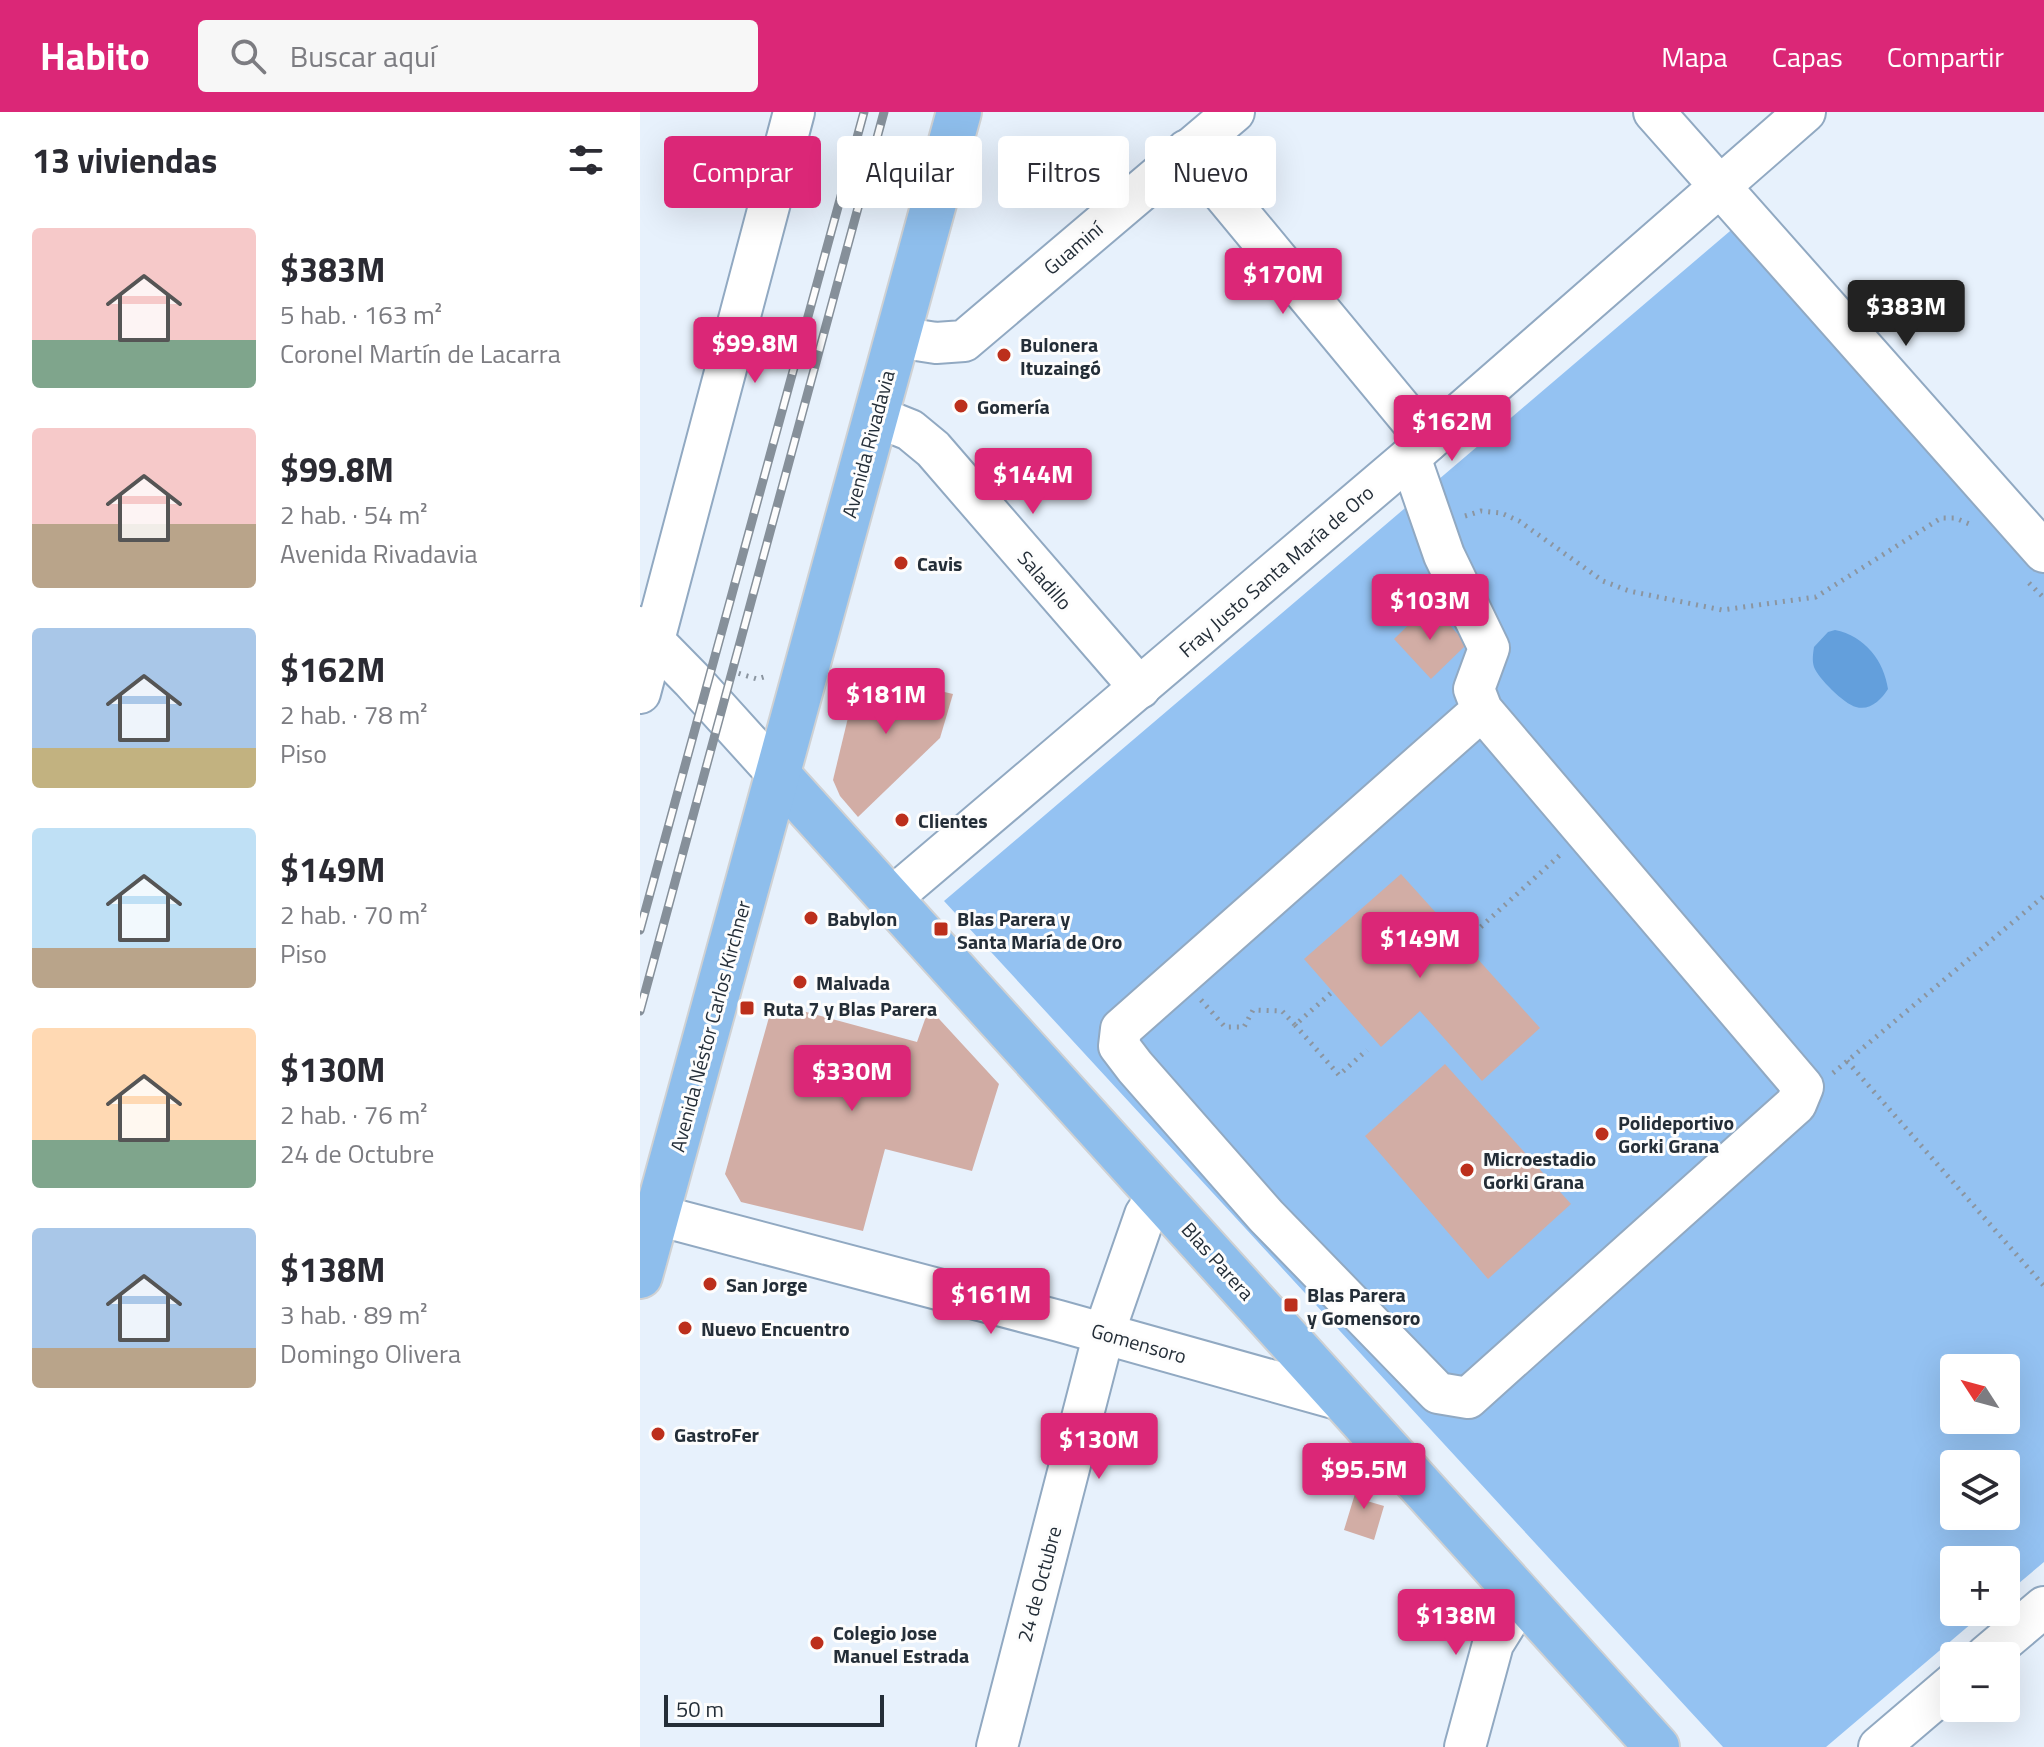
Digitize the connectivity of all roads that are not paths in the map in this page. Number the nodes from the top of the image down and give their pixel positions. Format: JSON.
{"nodes":[{"id":1,"x":794,"y":112,"type":"edge"},
{"id":2,"x":959,"y":112,"type":"edge"},
{"id":3,"x":1234,"y":112,"type":"edge"},
{"id":4,"x":1654,"y":112,"type":"edge"},
{"id":5,"x":1805,"y":112,"type":"edge"},
{"id":6,"x":1204,"y":136,"type":"edge"},
{"id":7,"x":1145,"y":186,"type":"edge"},
{"id":8,"x":1720,"y":187,"type":"junction"},
{"id":9,"x":1232,"y":208,"type":"edge"},
{"id":10,"x":897,"y":337,"type":"junction"},
{"id":11,"x":875,"y":416,"type":"junction"},
{"id":12,"x":1419,"y":449,"type":"junction"},
{"id":13,"x":2034,"y":565,"type":"edge"},
{"id":14,"x":647,"y":634,"type":"edge"},
{"id":15,"x":1140,"y":688,"type":"junction"},
{"id":16,"x":640,"y":693,"type":"edge"},
{"id":17,"x":1482,"y":710,"type":"junction"},
{"id":18,"x":779,"y":776,"type":"junction"},
{"id":19,"x":889,"y":900,"type":"junction"},
{"id":20,"x":1158,"y":1195,"type":"junction"},
{"id":21,"x":657,"y":1215,"type":"junction"},
{"id":22,"x":640,"y":1276,"type":"edge"},
{"id":23,"x":1104,"y":1333,"type":"junction"},
{"id":24,"x":1341,"y":1400,"type":"junction"},
{"id":25,"x":1521,"y":1599,"type":"junction"},
{"id":26,"x":2044,"y":1607,"type":"edge"},
{"id":27,"x":2003,"y":1642,"type":"edge"},
{"id":28,"x":1940,"y":1695,"type":"edge"},
{"id":29,"x":997,"y":1747,"type":"edge"},
{"id":30,"x":1465,"y":1747,"type":"edge"},
{"id":31,"x":1657,"y":1747,"type":"edge"},
{"id":32,"x":1879,"y":1747,"type":"edge"}],
"edges":[{"from":1,"to":14,"type":"street"},
{"from":2,"to":10,"type":"main road","name":"Avenida Rivadavia"},
{"from":3,"to":6,"type":"street","name":"Guaminí"},
{"from":4,"to":8,"type":"street"},
{"from":5,"to":8,"type":"street","name":"Fray Justo Santa María de Oro"},
{"from":7,"to":10,"type":"street","name":"Guaminí"},
{"from":8,"to":12,"type":"street","name":"Fray Justo Santa María de Oro"},
{"from":8,"to":13,"type":"street"},
{"from":9,"to":12,"type":"street"},
{"from":10,"to":11,"type":"main road","name":"Avenida Rivadavia"},
{"from":11,"to":15,"type":"street","name":"Saladillo"},
{"from":11,"to":18,"type":"main road","name":"Avenida Rivadavia"},
{"from":12,"to":15,"type":"street","name":"Fray Justo Santa María de Oro"},
{"from":12,"to":17,"type":"street"},
{"from":14,"to":16,"type":"street"},
{"from":14,"to":18,"type":"street"},
{"from":15,"to":19,"type":"street","name":"Fray Justo Santa María de Oro"},
{"from":17,"to":17,"type":"street"},
{"from":18,"to":19,"type":"main road","name":"Blas Parera"},
{"from":18,"to":21,"type":"main road","name":"Avenida Néstor Carlos Kirchner"},
{"from":19,"to":20,"type":"main road","name":"Blas Parera"},
{"from":20,"to":23,"type":"street","name":"24 de Octubre"},
{"from":20,"to":24,"type":"main road","name":"Blas Parera"},
{"from":21,"to":22,"type":"main road","name":"Avenida Néstor Carlos Kirchner"},
{"from":21,"to":23,"type":"street","name":"Gomensoro"},
{"from":23,"to":24,"type":"street","name":"Gomensoro"},
{"from":23,"to":29,"type":"street","name":"24 de Octubre"},
{"from":24,"to":25,"type":"main road","name":"Blas Parera"},
{"from":25,"to":30,"type":"street"},
{"from":25,"to":31,"type":"main road","name":"Blas Parera"},
{"from":26,"to":27,"type":"street"},
{"from":28,"to":32,"type":"street"}]}
